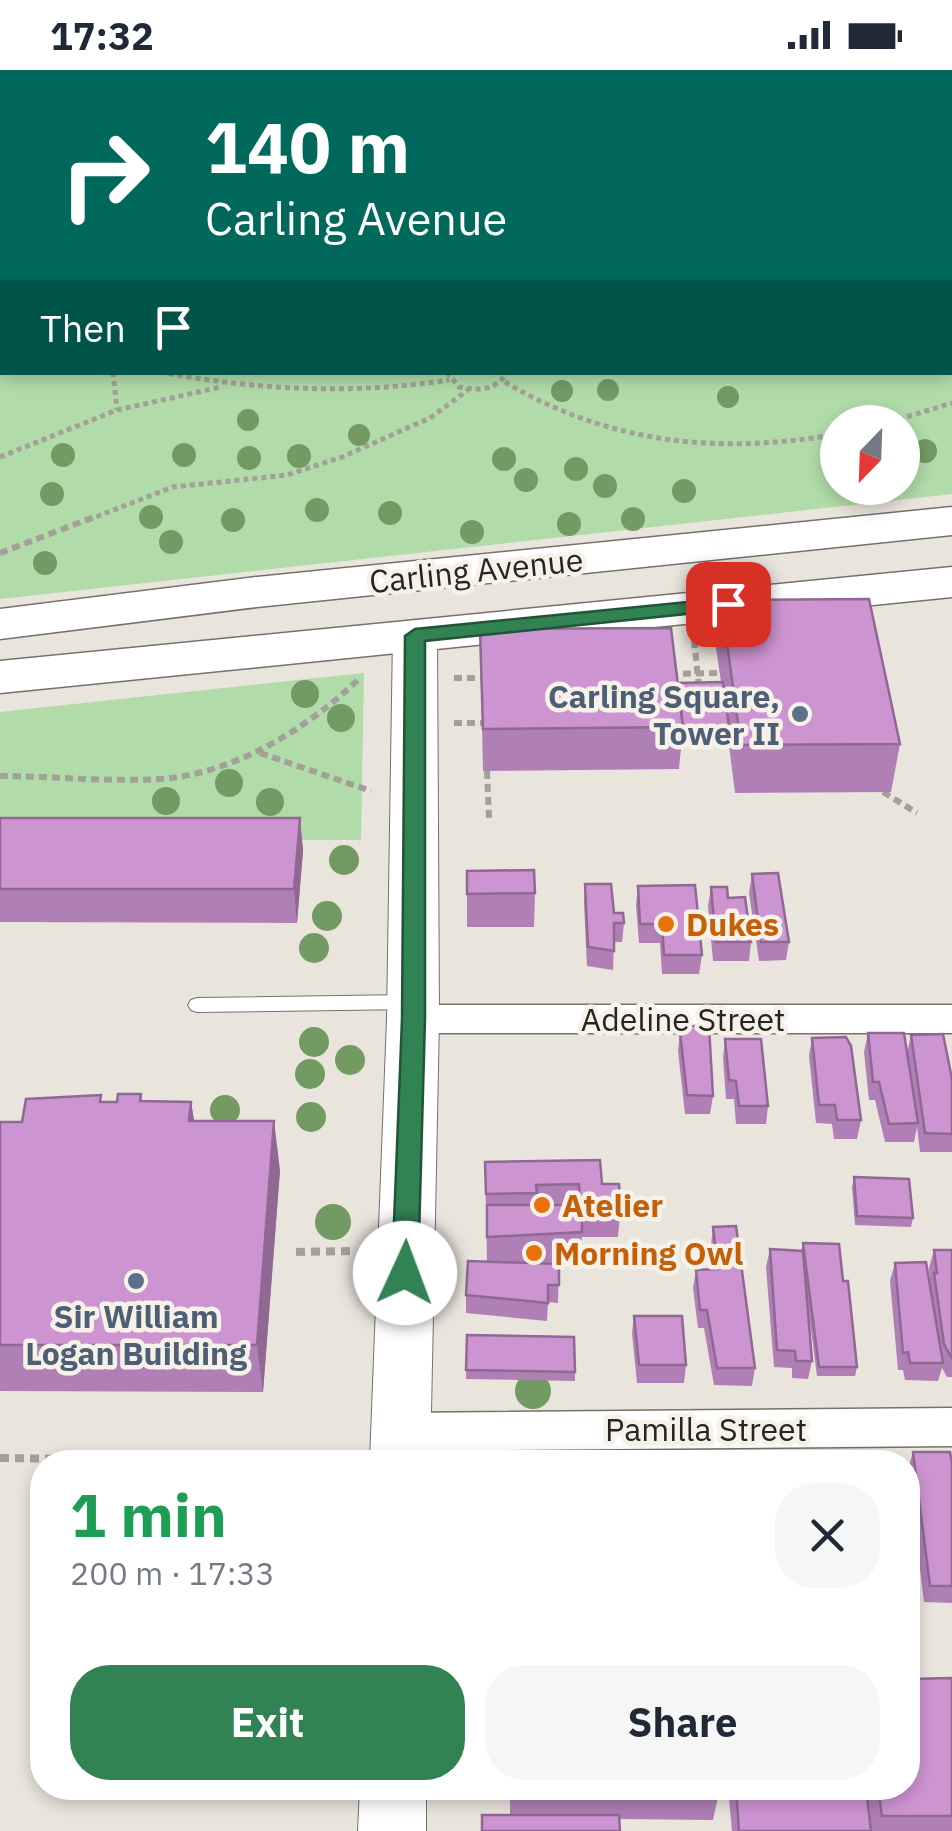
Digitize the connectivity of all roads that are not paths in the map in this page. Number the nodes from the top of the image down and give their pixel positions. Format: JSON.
{"nodes":[{"id":1,"x":952,"y":521,"type":"edge"},
{"id":2,"x":952,"y":582,"type":"edge"},
{"id":3,"x":0,"y":624,"type":"edge"},
{"id":4,"x":415,"y":636,"type":"junction"},
{"id":5,"x":0,"y":677,"type":"edge"},
{"id":6,"x":197,"y":1005,"type":"dead end"},
{"id":7,"x":413,"y":1010,"type":"junction"},
{"id":8,"x":952,"y":1018,"type":"edge"},
{"id":9,"x":952,"y":1427,"type":"edge"},
{"id":10,"x":400,"y":1447,"type":"edge"},
{"id":11,"x":393,"y":1800,"type":"edge"},
{"id":12,"x":392,"y":1831,"type":"edge"}],
"edges":[{"from":1,"to":3,"type":"main road","name":"Carling Avenue"},
{"from":2,"to":4,"type":"main road","name":"Carling Avenue"},
{"from":4,"to":5,"type":"main road","name":"Carling Avenue"},
{"from":4,"to":7,"type":"street"},
{"from":6,"to":7,"type":"lane"},
{"from":7,"to":8,"type":"street","name":"Adeline Street"},
{"from":7,"to":10,"type":"street"},
{"from":9,"to":10,"type":"street","name":"Pamilla Street"},
{"from":11,"to":12,"type":"street"}]}
